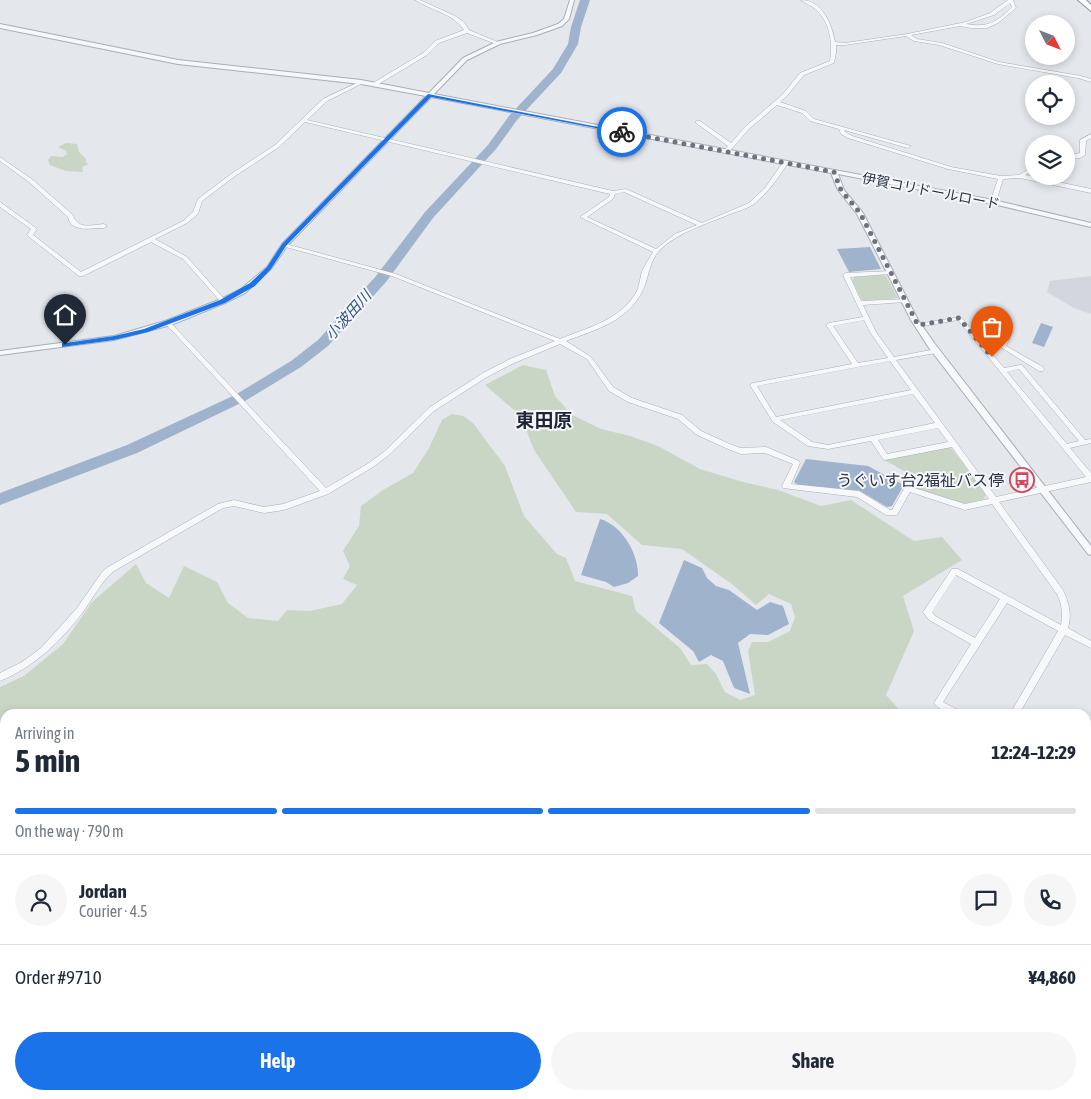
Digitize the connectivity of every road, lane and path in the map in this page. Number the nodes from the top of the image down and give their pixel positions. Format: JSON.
{"nodes":[{"id":1,"x":417,"y":0,"type":"edge"},
{"id":2,"x":572,"y":0,"type":"edge"},
{"id":3,"x":804,"y":0,"type":"edge"},
{"id":4,"x":1011,"y":0,"type":"edge"},
{"id":5,"x":1082,"y":0,"type":"edge"},
{"id":6,"x":1091,"y":9,"type":"edge"},
{"id":7,"x":960,"y":24,"type":"junction"},
{"id":8,"x":0,"y":26,"type":"edge"},
{"id":9,"x":467,"y":31,"type":"junction"},
{"id":10,"x":907,"y":35,"type":"junction"},
{"id":11,"x":498,"y":42,"type":"junction"},
{"id":12,"x":833,"y":43,"type":"junction"},
{"id":13,"x":1091,"y":81,"type":"edge"},
{"id":14,"x":361,"y":82,"type":"junction"},
{"id":15,"x":375,"y":84,"type":"junction"},
{"id":16,"x":430,"y":95,"type":"junction"},
{"id":17,"x":777,"y":103,"type":"junction"},
{"id":18,"x":303,"y":120,"type":"junction"},
{"id":19,"x":698,"y":122,"type":"dead end"},
{"id":20,"x":841,"y":128,"type":"junction"},
{"id":21,"x":1091,"y":136,"type":"edge"},
{"id":22,"x":386,"y":140,"type":"junction"},
{"id":23,"x":732,"y":146,"type":"junction"},
{"id":24,"x":908,"y":146,"type":"dead end"},
{"id":25,"x":726,"y":152,"type":"junction"},
{"id":26,"x":1075,"y":157,"type":"edge"},
{"id":27,"x":0,"y":159,"type":"edge"},
{"id":28,"x":785,"y":162,"type":"junction"},
{"id":29,"x":834,"y":172,"type":"junction"},
{"id":30,"x":1025,"y":173,"type":"edge"},
{"id":31,"x":1020,"y":176,"type":"junction"},
{"id":32,"x":1001,"y":178,"type":"junction"},
{"id":33,"x":869,"y":179,"type":"junction"},
{"id":34,"x":1091,"y":191,"type":"edge"},
{"id":35,"x":613,"y":193,"type":"junction"},
{"id":36,"x":843,"y":193,"type":"junction"},
{"id":37,"x":993,"y":202,"type":"junction"},
{"id":38,"x":0,"y":204,"type":"edge"},
{"id":39,"x":702,"y":225,"type":"junction"},
{"id":40,"x":1091,"y":225,"type":"edge"},
{"id":41,"x":104,"y":226,"type":"dead end"},
{"id":42,"x":150,"y":239,"type":"junction"},
{"id":43,"x":284,"y":245,"type":"junction"},
{"id":44,"x":656,"y":251,"type":"junction"},
{"id":45,"x":890,"y":272,"type":"junction"},
{"id":46,"x":905,"y":300,"type":"junction"},
{"id":47,"x":223,"y":301,"type":"junction"},
{"id":48,"x":859,"y":303,"type":"junction"},
{"id":49,"x":866,"y":318,"type":"junction"},
{"id":50,"x":168,"y":323,"type":"junction"},
{"id":51,"x":918,"y":325,"type":"junction"},
{"id":52,"x":1007,"y":338,"type":"dead end"},
{"id":53,"x":560,"y":342,"type":"junction"},
{"id":54,"x":936,"y":351,"type":"junction"},
{"id":55,"x":0,"y":353,"type":"edge"},
{"id":56,"x":892,"y":359,"type":"junction"},
{"id":57,"x":856,"y":366,"type":"junction"},
{"id":58,"x":1033,"y":366,"type":"junction"},
{"id":59,"x":1020,"y":368,"type":"junction"},
{"id":60,"x":1041,"y":369,"type":"dead end"},
{"id":61,"x":1002,"y":371,"type":"junction"},
{"id":62,"x":914,"y":391,"type":"junction"},
{"id":63,"x":775,"y":420,"type":"junction"},
{"id":64,"x":939,"y":425,"type":"junction"},
{"id":65,"x":873,"y":438,"type":"junction"},
{"id":66,"x":1091,"y":441,"type":"edge"},
{"id":67,"x":1083,"y":442,"type":"junction"},
{"id":68,"x":953,"y":444,"type":"junction"},
{"id":69,"x":1065,"y":447,"type":"junction"},
{"id":70,"x":1091,"y":479,"type":"edge"},
{"id":71,"x":1043,"y":490,"type":"junction"},
{"id":72,"x":325,"y":492,"type":"junction"},
{"id":73,"x":994,"y":500,"type":"junction"},
{"id":74,"x":1091,"y":552,"type":"edge"},
{"id":75,"x":1005,"y":599,"type":"junction"},
{"id":76,"x":1063,"y":630,"type":"junction"},
{"id":77,"x":976,"y":643,"type":"junction"},
{"id":78,"x":1091,"y":645,"type":"edge"},
{"id":79,"x":0,"y":677,"type":"edge"},
{"id":80,"x":949,"y":709,"type":"edge"},
{"id":81,"x":1017,"y":709,"type":"edge"}],
"edges":[{"from":1,"to":9,"type":"street"},
{"from":2,"to":11,"type":"street"},
{"from":3,"to":12,"type":"street"},
{"from":4,"to":7,"type":"street"},
{"from":4,"to":7,"type":"street"},
{"from":5,"to":6,"type":"highway"},
{"from":7,"to":10,"type":"street"},
{"from":8,"to":14,"type":"street","name":"伊賀コリドールロード"},
{"from":9,"to":11,"type":"street"},
{"from":9,"to":15,"type":"street"},
{"from":10,"to":12,"type":"street"},
{"from":10,"to":13,"type":"street"},
{"from":11,"to":16,"type":"street"},
{"from":12,"to":17,"type":"street"},
{"from":14,"to":15,"type":"street","name":"伊賀コリドールロード"},
{"from":14,"to":18,"type":"street"},
{"from":15,"to":16,"type":"street","name":"伊賀コリドールロード"},
{"from":16,"to":22,"type":"street"},
{"from":16,"to":25,"type":"street","name":"伊賀コリドールロード"},
{"from":17,"to":20,"type":"street"},
{"from":17,"to":23,"type":"street"},
{"from":18,"to":22,"type":"street"},
{"from":18,"to":42,"type":"street"},
{"from":19,"to":23,"type":"street"},
{"from":20,"to":24,"type":"street"},
{"from":20,"to":32,"type":"street"},
{"from":21,"to":26,"type":"street"},
{"from":22,"to":35,"type":"street"},
{"from":22,"to":43,"type":"street"},
{"from":23,"to":25,"type":"street"},
{"from":25,"to":28,"type":"street","name":"伊賀コリドールロード"},
{"from":27,"to":41,"type":"street"},
{"from":28,"to":29,"type":"street","name":"伊賀コリドールロード"},
{"from":28,"to":39,"type":"street"},
{"from":29,"to":33,"type":"street","name":"伊賀コリドールロード"},
{"from":29,"to":36,"type":"street"},
{"from":30,"to":31,"type":"street"},
{"from":31,"to":32,"type":"street"},
{"from":31,"to":34,"type":"street"},
{"from":32,"to":37,"type":"street"},
{"from":33,"to":36,"type":"street"},
{"from":33,"to":37,"type":"street","name":"伊賀コリドールロード"},
{"from":35,"to":39,"type":"street"},
{"from":35,"to":44,"type":"street"},
{"from":36,"to":45,"type":"street"},
{"from":37,"to":40,"type":"street","name":"伊賀コリドールロード"},
{"from":38,"to":42,"type":"street"},
{"from":39,"to":44,"type":"street"},
{"from":42,"to":47,"type":"street"},
{"from":43,"to":47,"type":"street"},
{"from":43,"to":53,"type":"street"},
{"from":44,"to":53,"type":"street"},
{"from":45,"to":46,"type":"street"},
{"from":45,"to":48,"type":"street"},
{"from":46,"to":48,"type":"street"},
{"from":46,"to":51,"type":"street"},
{"from":47,"to":50,"type":"street"},
{"from":48,"to":49,"type":"street"},
{"from":49,"to":56,"type":"street"},
{"from":49,"to":57,"type":"street"},
{"from":50,"to":55,"type":"street"},
{"from":50,"to":72,"type":"street"},
{"from":51,"to":54,"type":"street"},
{"from":51,"to":61,"type":"street"},
{"from":52,"to":58,"type":"street"},
{"from":53,"to":72,"type":"street"},
{"from":53,"to":73,"type":"street"},
{"from":54,"to":56,"type":"street"},
{"from":54,"to":71,"type":"street"},
{"from":56,"to":57,"type":"street"},
{"from":56,"to":62,"type":"street"},
{"from":57,"to":63,"type":"street"},
{"from":58,"to":59,"type":"street"},
{"from":58,"to":60,"type":"street"},
{"from":59,"to":61,"type":"street"},
{"from":59,"to":67,"type":"street"},
{"from":61,"to":69,"type":"street"},
{"from":62,"to":63,"type":"street"},
{"from":62,"to":64,"type":"street"},
{"from":63,"to":65,"type":"street"},
{"from":64,"to":65,"type":"street"},
{"from":64,"to":68,"type":"street"},
{"from":65,"to":68,"type":"street"},
{"from":66,"to":67,"type":"street"},
{"from":67,"to":69,"type":"street"},
{"from":68,"to":73,"type":"street"},
{"from":69,"to":70,"type":"street"},
{"from":70,"to":71,"type":"street"},
{"from":71,"to":73,"type":"street"},
{"from":71,"to":74,"type":"street"},
{"from":72,"to":79,"type":"street"},
{"from":73,"to":76,"type":"street"},
{"from":75,"to":76,"type":"street"},
{"from":75,"to":77,"type":"street"},
{"from":75,"to":77,"type":"street"},
{"from":76,"to":78,"type":"street"},
{"from":76,"to":81,"type":"street"},
{"from":77,"to":80,"type":"street"}]}
